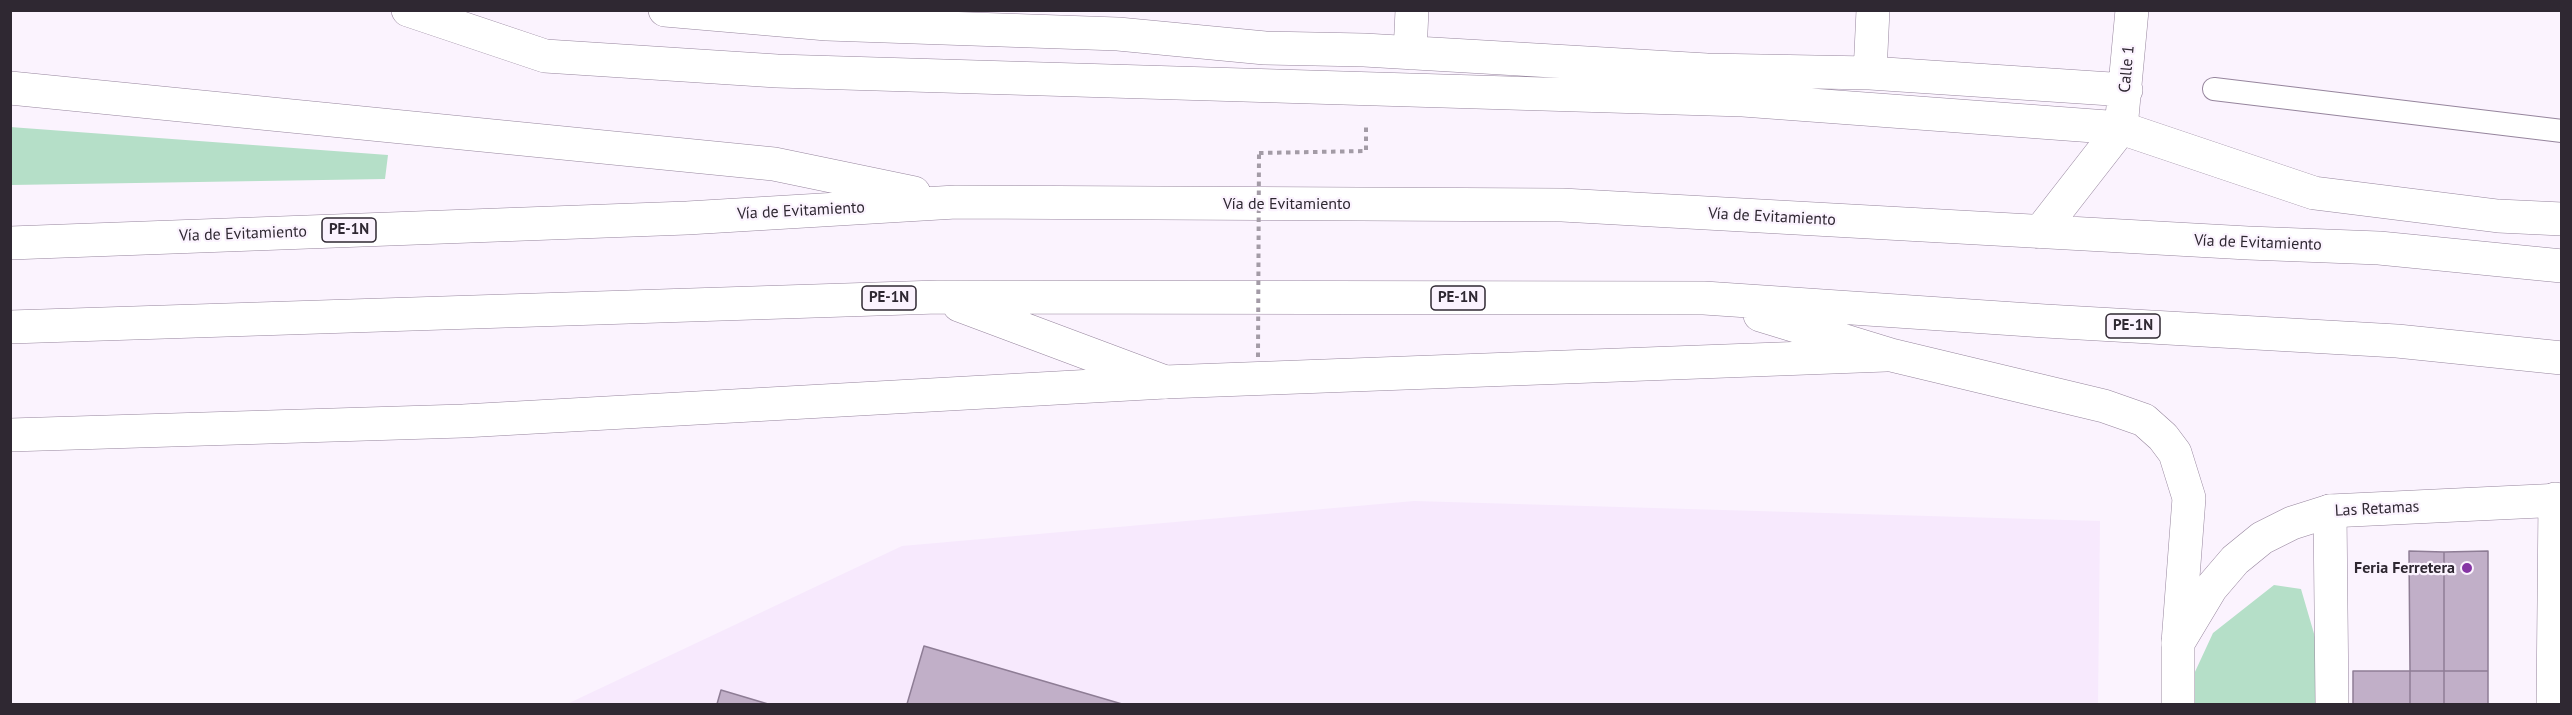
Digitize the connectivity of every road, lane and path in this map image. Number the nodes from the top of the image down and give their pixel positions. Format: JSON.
{"nodes":[{"id":1,"x":408,"y":10,"type":"edge"},
{"id":2,"x":665,"y":10,"type":"edge"},
{"id":3,"x":1412,"y":10,"type":"edge"},
{"id":4,"x":1873,"y":10,"type":"edge"},
{"id":5,"x":2132,"y":10,"type":"edge"},
{"id":6,"x":828,"y":17,"type":"edge"},
{"id":7,"x":1410,"y":53,"type":"junction"},
{"id":8,"x":1870,"y":73,"type":"junction"},
{"id":9,"x":10,"y":88,"type":"edge"},
{"id":10,"x":2214,"y":89,"type":"dead end"},
{"id":11,"x":2126,"y":90,"type":"junction"},
{"id":12,"x":2121,"y":128,"type":"junction"},
{"id":13,"x":2562,"y":131,"type":"edge"},
{"id":14,"x":1366,"y":151,"type":"dead end"},
{"id":15,"x":956,"y":202,"type":"junction"},
{"id":16,"x":2498,"y":216,"type":"junction"},
{"id":17,"x":2562,"y":219,"type":"edge"},
{"id":18,"x":2040,"y":232,"type":"junction"},
{"id":19,"x":10,"y":243,"type":"edge"},
{"id":20,"x":2379,"y":248,"type":"junction"},
{"id":21,"x":2562,"y":266,"type":"edge"},
{"id":22,"x":938,"y":297,"type":"junction"},
{"id":23,"x":1704,"y":298,"type":"junction"},
{"id":24,"x":10,"y":327,"type":"edge"},
{"id":25,"x":1891,"y":355,"type":"junction"},
{"id":26,"x":1258,"y":357,"type":"dead end"},
{"id":27,"x":2562,"y":358,"type":"edge"},
{"id":28,"x":1166,"y":382,"type":"junction"},
{"id":29,"x":10,"y":435,"type":"edge"},
{"id":30,"x":2558,"y":500,"type":"edge"},
{"id":31,"x":2330,"y":511,"type":"junction"},
{"id":32,"x":2178,"y":643,"type":"junction"},
{"id":33,"x":2178,"y":705,"type":"edge"},
{"id":34,"x":2332,"y":705,"type":"edge"},
{"id":35,"x":2553,"y":705,"type":"edge"}],
"edges":[{"from":1,"to":12,"type":"main road"},
{"from":2,"to":6,"type":"main road"},
{"from":3,"to":7,"type":"main road"},
{"from":4,"to":8,"type":"main road"},
{"from":5,"to":11,"type":"main road","name":"Calle 1"},
{"from":6,"to":7,"type":"main road"},
{"from":7,"to":8,"type":"main road"},
{"from":8,"to":11,"type":"main road"},
{"from":9,"to":15,"type":"main road"},
{"from":10,"to":13,"type":"lane"},
{"from":11,"to":12,"type":"main road","name":"Calle 1"},
{"from":12,"to":16,"type":"main road"},
{"from":12,"to":18,"type":"main road"},
{"from":14,"to":26,"type":"path","bridge":true},
{"from":15,"to":18,"type":"main road","name":"Vía de Evitamiento","number":"PE-1N"},
{"from":15,"to":19,"type":"main road","name":"Vía de Evitamiento","number":"PE-1N"},
{"from":16,"to":17,"type":"main road"},
{"from":16,"to":20,"type":"main road"},
{"from":18,"to":20,"type":"main road","name":"Vía de Evitamiento","number":"PE-1N"},
{"from":20,"to":21,"type":"main road","name":"Vía de Evitamiento","number":"PE-1N"},
{"from":22,"to":23,"type":"main road","number":"PE-1N"},
{"from":22,"to":24,"type":"main road","number":"PE-1N"},
{"from":22,"to":28,"type":"main road"},
{"from":23,"to":25,"type":"main road"},
{"from":23,"to":27,"type":"main road","number":"PE-1N"},
{"from":25,"to":28,"type":"main road"},
{"from":25,"to":32,"type":"main road"},
{"from":28,"to":29,"type":"main road"},
{"from":30,"to":31,"type":"main road","name":"Las Retamas"},
{"from":30,"to":35,"type":"main road"},
{"from":31,"to":32,"type":"main road","name":"Las Retamas"},
{"from":31,"to":34,"type":"main road"},
{"from":32,"to":33,"type":"main road"}]}
